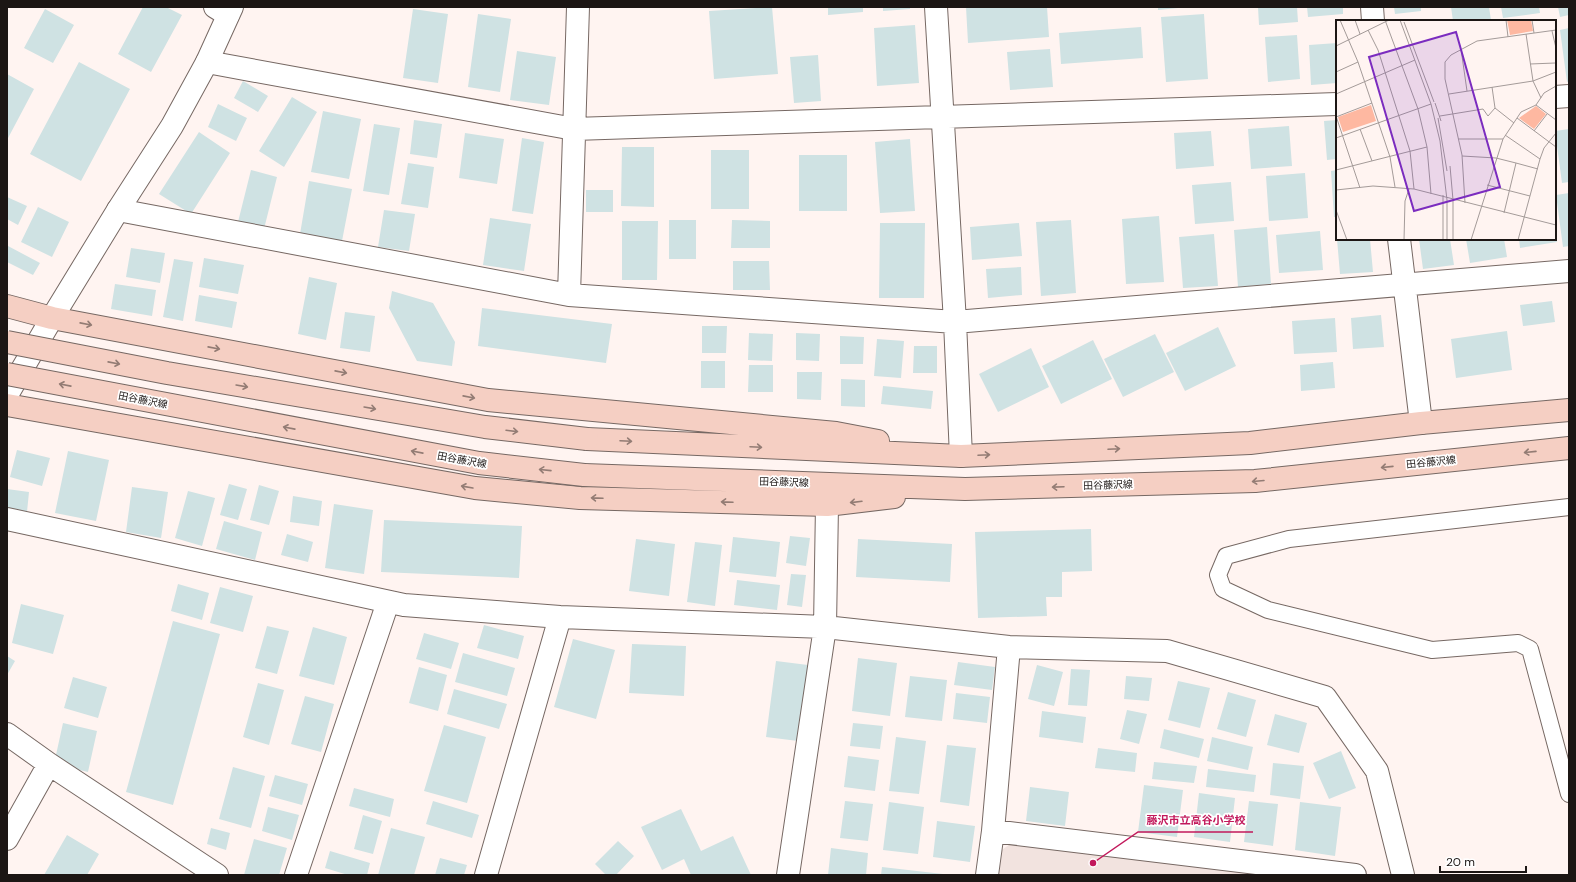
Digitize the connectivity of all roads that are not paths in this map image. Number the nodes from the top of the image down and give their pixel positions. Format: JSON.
{"nodes":[{"id":1,"x":578,"y":7,"type":"edge"},
{"id":2,"x":936,"y":7,"type":"edge"},
{"id":3,"x":1372,"y":7,"type":"edge"},
{"id":4,"x":225,"y":10,"type":"edge"},
{"id":5,"x":1373,"y":20,"type":"edge"},
{"id":6,"x":207,"y":62,"type":"junction"},
{"id":7,"x":1569,"y":96,"type":"edge"},
{"id":8,"x":1556,"y":97,"type":"edge"},
{"id":9,"x":1336,"y":104,"type":"edge"},
{"id":10,"x":942,"y":116,"type":"junction"},
{"id":11,"x":574,"y":128,"type":"junction"},
{"id":12,"x":118,"y":210,"type":"junction"},
{"id":13,"x":1399,"y":240,"type":"edge"},
{"id":14,"x":1569,"y":271,"type":"edge"},
{"id":15,"x":1404,"y":285,"type":"junction"},
{"id":16,"x":568,"y":295,"type":"junction"},
{"id":17,"x":7,"y":306,"type":"edge"},
{"id":18,"x":52,"y":318,"type":"junction"},
{"id":19,"x":955,"y":322,"type":"junction"},
{"id":20,"x":7,"y":342,"type":"edge"},
{"id":21,"x":7,"y":374,"type":"edge"},
{"id":22,"x":7,"y":395,"type":"edge"},
{"id":23,"x":7,"y":406,"type":"edge"},
{"id":24,"x":1569,"y":410,"type":"edge"},
{"id":25,"x":1421,"y":423,"type":"junction"},
{"id":26,"x":1569,"y":448,"type":"edge"},
{"id":27,"x":961,"y":456,"type":"junction"},
{"id":28,"x":965,"y":489,"type":"junction"},
{"id":29,"x":827,"y":505,"type":"junction"},
{"id":30,"x":1569,"y":507,"type":"edge"},
{"id":31,"x":7,"y":519,"type":"edge"},
{"id":32,"x":388,"y":602,"type":"junction"},
{"id":33,"x":560,"y":617,"type":"junction"},
{"id":34,"x":825,"y":627,"type":"junction"},
{"id":35,"x":1009,"y":647,"type":"junction"},
{"id":36,"x":7,"y":734,"type":"edge"},
{"id":37,"x":49,"y":764,"type":"junction"},
{"id":38,"x":1569,"y":794,"type":"edge"},
{"id":39,"x":993,"y":831,"type":"junction"},
{"id":40,"x":7,"y":839,"type":"edge"},
{"id":41,"x":217,"y":875,"type":"edge"},
{"id":42,"x":296,"y":875,"type":"edge"},
{"id":43,"x":486,"y":875,"type":"edge"},
{"id":44,"x":788,"y":875,"type":"edge"},
{"id":45,"x":987,"y":875,"type":"edge"},
{"id":46,"x":1354,"y":875,"type":"edge"},
{"id":47,"x":1402,"y":875,"type":"edge"}],
"edges":[{"from":1,"to":11,"type":"street"},
{"from":2,"to":10,"type":"street"},
{"from":3,"to":5,"type":"street"},
{"from":4,"to":6,"type":"street"},
{"from":6,"to":11,"type":"street"},
{"from":6,"to":12,"type":"street"},
{"from":7,"to":8,"type":"street"},
{"from":9,"to":10,"type":"street"},
{"from":10,"to":11,"type":"street"},
{"from":10,"to":19,"type":"street"},
{"from":11,"to":16,"type":"street"},
{"from":12,"to":16,"type":"street"},
{"from":12,"to":18,"type":"street"},
{"from":13,"to":15,"type":"street"},
{"from":14,"to":15,"type":"street"},
{"from":15,"to":19,"type":"street"},
{"from":15,"to":25,"type":"street"},
{"from":16,"to":19,"type":"street"},
{"from":17,"to":18,"type":"main road"},
{"from":18,"to":22,"type":"street"},
{"from":18,"to":27,"type":"main road","one_way":true},
{"from":19,"to":27,"type":"street"},
{"from":20,"to":27,"type":"main road","one_way":true,"bridge":true},
{"from":28,"to":21,"type":"main road","name":"田谷藤沢線","one_way":true,"bridge":true},
{"from":29,"to":23,"type":"main road","one_way":true},
{"from":24,"to":25,"type":"main road"},
{"from":27,"to":25,"type":"main road","one_way":true},
{"from":26,"to":28,"type":"main road","name":"田谷藤沢線","one_way":true},
{"from":28,"to":29,"type":"main road","one_way":true},
{"from":29,"to":34,"type":"street"},
{"from":30,"to":38,"type":"lane"},
{"from":31,"to":32,"type":"street"},
{"from":32,"to":33,"type":"street"},
{"from":32,"to":42,"type":"street"},
{"from":33,"to":34,"type":"street"},
{"from":33,"to":43,"type":"street"},
{"from":34,"to":35,"type":"street"},
{"from":34,"to":44,"type":"street"},
{"from":35,"to":39,"type":"street"},
{"from":35,"to":47,"type":"street"},
{"from":36,"to":37,"type":"street"},
{"from":37,"to":40,"type":"street"},
{"from":37,"to":41,"type":"street"},
{"from":39,"to":45,"type":"street"},
{"from":39,"to":46,"type":"street"}]}
